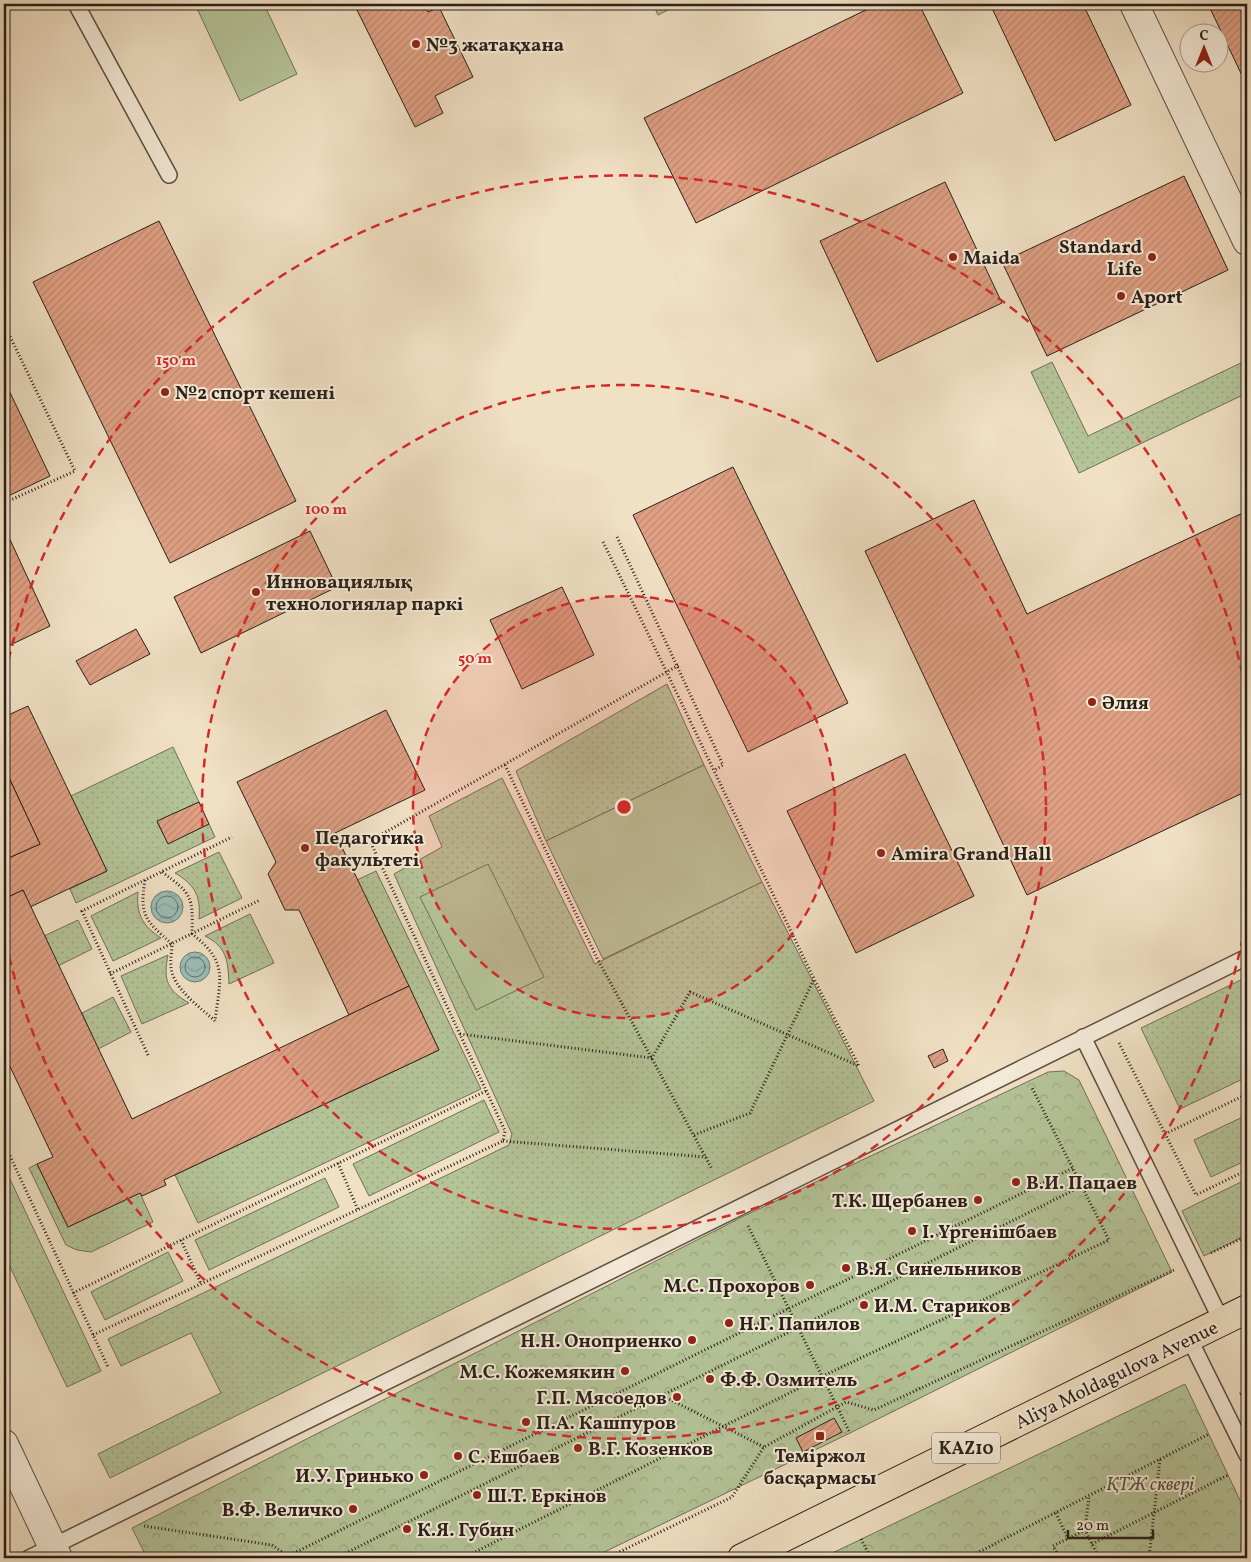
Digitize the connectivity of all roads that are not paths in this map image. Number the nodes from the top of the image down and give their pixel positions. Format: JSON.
{"nodes":[{"id":1,"x":76,"y":4,"type":"edge"},
{"id":2,"x":1134,"y":4,"type":"edge"},
{"id":3,"x":169,"y":175,"type":"dead end"},
{"id":4,"x":1247,"y":241,"type":"edge"},
{"id":5,"x":1247,"y":957,"type":"edge"},
{"id":6,"x":1083,"y":1037,"type":"junction"},
{"id":7,"x":1247,"y":1309,"type":"edge"},
{"id":8,"x":1222,"y":1322,"type":"junction"},
{"id":9,"x":1189,"y":1338,"type":"junction"},
{"id":10,"x":4,"y":1444,"type":"edge"},
{"id":11,"x":1247,"y":1455,"type":"edge"},
{"id":12,"x":47,"y":1554,"type":"edge"},
{"id":13,"x":742,"y":1558,"type":"edge"}],
"edges":[{"from":1,"to":3,"type":"lane"},
{"from":2,"to":4,"type":"street"},
{"from":5,"to":6,"type":"lane"},
{"from":6,"to":8,"type":"lane"},
{"from":6,"to":12,"type":"lane"},
{"from":7,"to":8,"type":"main road","name":"Aliya Moldagulova Avenue","number":"KAZ10"},
{"from":8,"to":9,"type":"main road","name":"Aliya Moldagulova Avenue","number":"KAZ10"},
{"from":9,"to":11,"type":"lane"},
{"from":9,"to":13,"type":"main road","name":"Aliya Moldagulova Avenue","number":"KAZ10"},
{"from":10,"to":12,"type":"street"}]}
